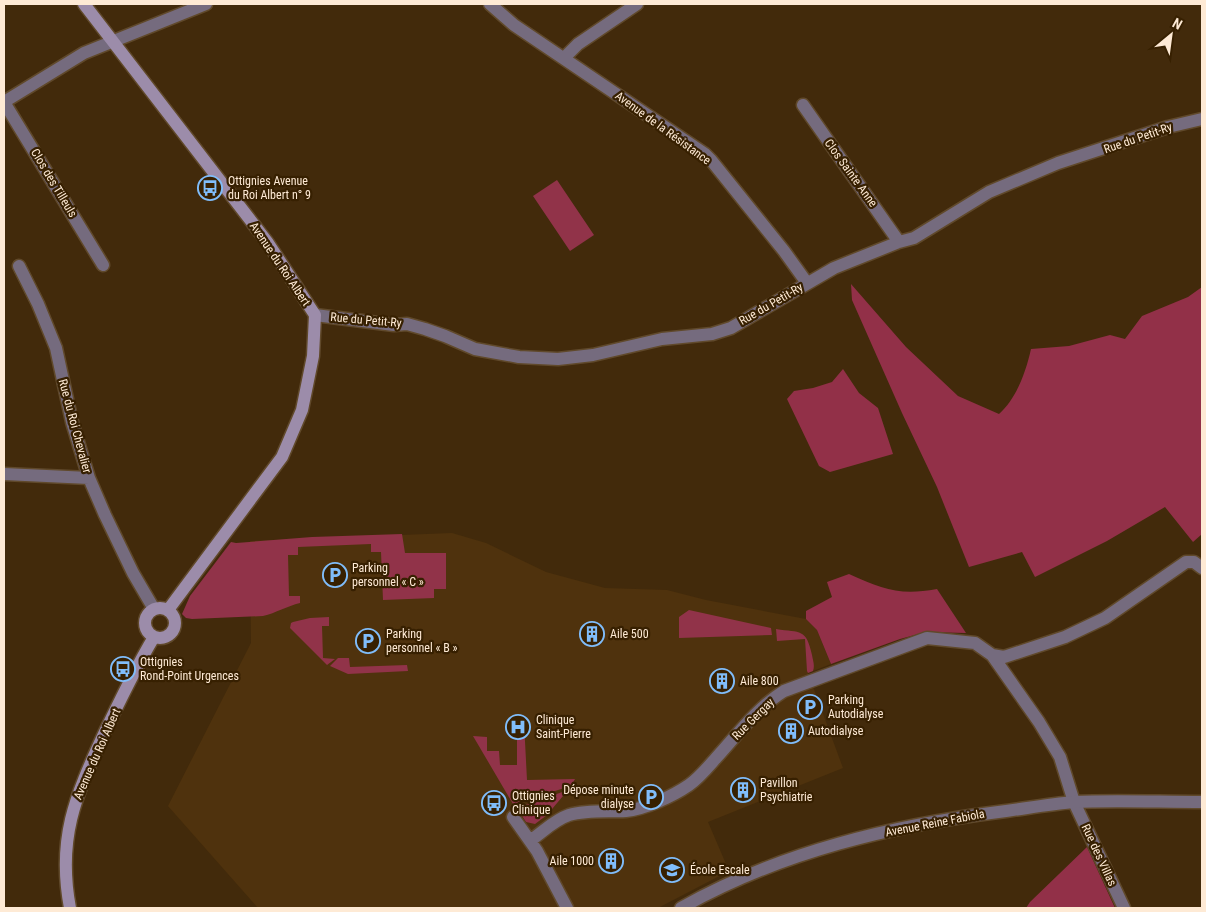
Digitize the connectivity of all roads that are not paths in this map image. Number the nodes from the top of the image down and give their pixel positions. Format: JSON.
{"nodes":[{"id":1,"x":84,"y":4,"type":"edge"},
{"id":2,"x":206,"y":4,"type":"edge"},
{"id":3,"x":490,"y":4,"type":"edge"},
{"id":4,"x":637,"y":4,"type":"edge"},
{"id":5,"x":111,"y":41,"type":"junction"},
{"id":6,"x":564,"y":58,"type":"junction"},
{"id":7,"x":4,"y":102,"type":"edge"},
{"id":8,"x":803,"y":105,"type":"dead end"},
{"id":9,"x":1202,"y":119,"type":"edge"},
{"id":10,"x":899,"y":242,"type":"junction"},
{"id":11,"x":103,"y":265,"type":"dead end"},
{"id":12,"x":19,"y":266,"type":"dead end"},
{"id":13,"x":807,"y":283,"type":"junction"},
{"id":14,"x":314,"y":315,"type":"junction"},
{"id":15,"x":4,"y":474,"type":"edge"},
{"id":16,"x":89,"y":478,"type":"junction"},
{"id":17,"x":1202,"y":568,"type":"edge"},
{"id":18,"x":154,"y":609,"type":"junction"},
{"id":19,"x":168,"y":610,"type":"junction"},
{"id":20,"x":154,"y":637,"type":"junction"},
{"id":21,"x":992,"y":656,"type":"junction"},
{"id":22,"x":1074,"y":802,"type":"junction"},
{"id":23,"x":1202,"y":802,"type":"edge"},
{"id":24,"x":513,"y":817,"type":"dead end"},
{"id":25,"x":531,"y":840,"type":"junction"},
{"id":26,"x":70,"y":908,"type":"edge"},
{"id":27,"x":567,"y":908,"type":"edge"},
{"id":28,"x":681,"y":908,"type":"edge"},
{"id":29,"x":1124,"y":908,"type":"edge"}],
"edges":[{"from":1,"to":5,"type":"main road","name":"Avenue du Roi Albert"},
{"from":2,"to":5,"type":"street"},
{"from":3,"to":6,"type":"street","name":"Avenue de la Résistance"},
{"from":4,"to":6,"type":"street"},
{"from":5,"to":7,"type":"street"},
{"from":5,"to":14,"type":"main road","name":"Avenue du Roi Albert"},
{"from":6,"to":13,"type":"street","name":"Avenue de la Résistance"},
{"from":7,"to":11,"type":"street","name":"Clos des Tilleuls"},
{"from":8,"to":10,"type":"street","name":"Clos Sainte Anne"},
{"from":9,"to":10,"type":"street","name":"Rue du Petit-Ry"},
{"from":10,"to":13,"type":"street","name":"Rue du Petit-Ry"},
{"from":12,"to":16,"type":"street","name":"Rue du Roi Chevalier"},
{"from":13,"to":14,"type":"street","name":"Rue du Petit-Ry"},
{"from":14,"to":19,"type":"main road","name":"Avenue du Roi Albert"},
{"from":15,"to":16,"type":"street"},
{"from":16,"to":18,"type":"street","name":"Rue du Roi Chevalier"},
{"from":17,"to":21,"type":"street"},
{"from":18,"to":19,"type":"main road"},
{"from":18,"to":20,"type":"main road"},
{"from":19,"to":20,"type":"main road"},
{"from":20,"to":26,"type":"main road","name":"Avenue du Roi Albert"},
{"from":21,"to":22,"type":"street","name":"Rue des Villas"},
{"from":21,"to":25,"type":"street","name":"Rue Gergay"},
{"from":22,"to":23,"type":"street","name":"Avenue Reine Fabiola"},
{"from":22,"to":28,"type":"street","name":"Avenue Reine Fabiola"},
{"from":22,"to":29,"type":"street","name":"Rue des Villas"},
{"from":24,"to":25,"type":"street"},
{"from":25,"to":27,"type":"street"}]}
